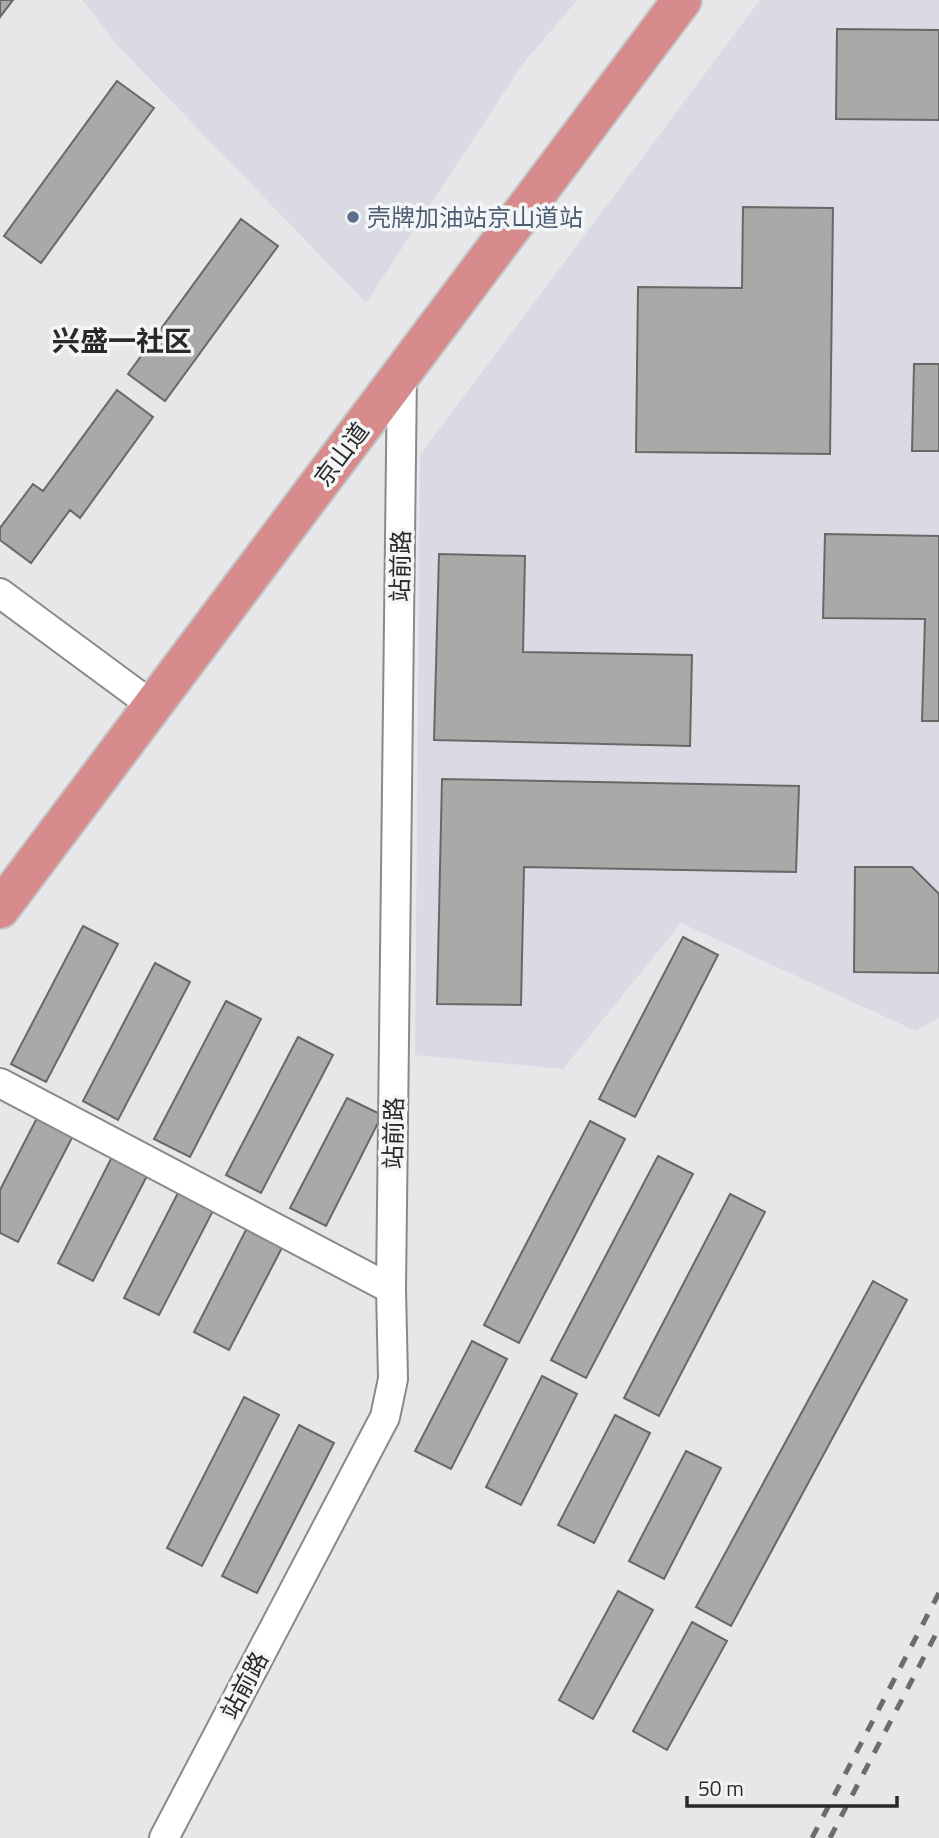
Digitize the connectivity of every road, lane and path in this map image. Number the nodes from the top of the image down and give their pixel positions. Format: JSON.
{"nodes":[{"id":1,"x":682,"y":0,"type":"edge"},
{"id":2,"x":402,"y":372,"type":"junction"},
{"id":3,"x":0,"y":593,"type":"edge"},
{"id":4,"x":153,"y":706,"type":"junction"},
{"id":5,"x":0,"y":909,"type":"edge"},
{"id":6,"x":0,"y":1083,"type":"edge"},
{"id":7,"x":391,"y":1289,"type":"junction"},
{"id":8,"x":164,"y":1838,"type":"edge"}],
"edges":[{"from":1,"to":2,"type":"highway","name":"京山道"},
{"from":2,"to":4,"type":"highway","name":"京山道"},
{"from":2,"to":7,"type":"street","name":"站前路"},
{"from":3,"to":4,"type":"street"},
{"from":4,"to":5,"type":"highway","name":"京山道"},
{"from":6,"to":7,"type":"street"},
{"from":7,"to":8,"type":"street","name":"站前路"}]}
